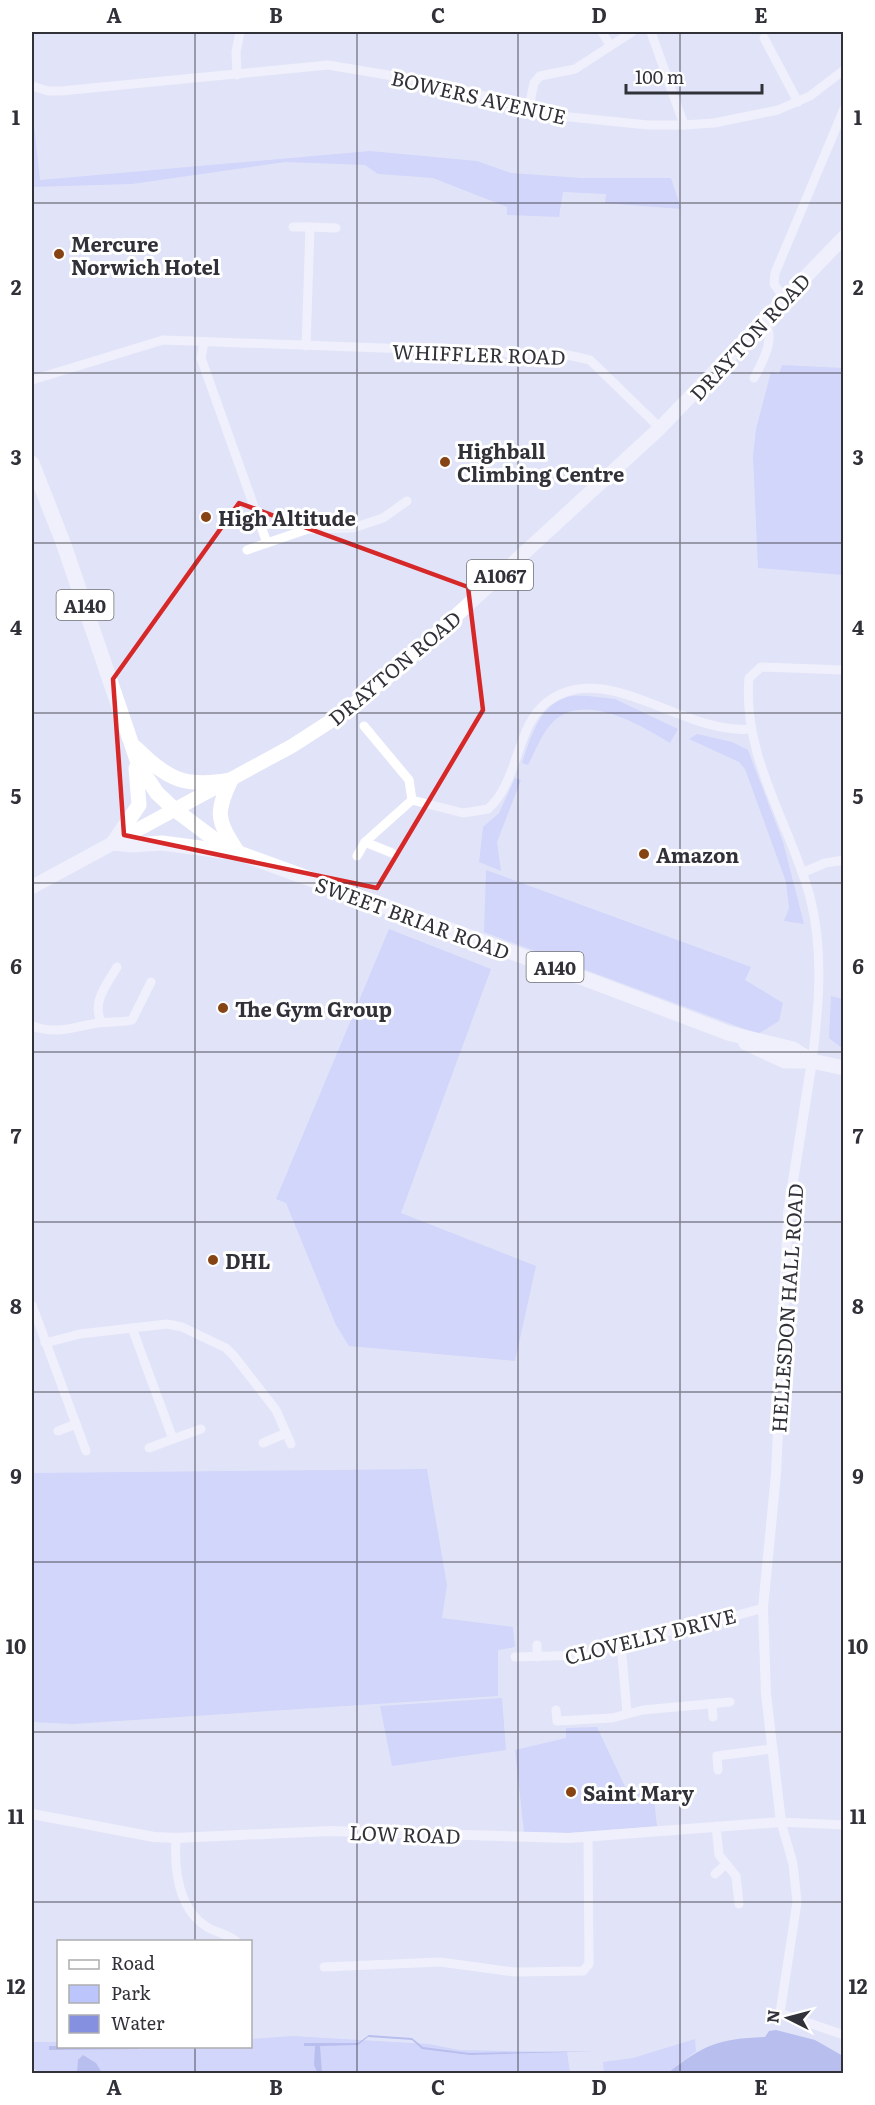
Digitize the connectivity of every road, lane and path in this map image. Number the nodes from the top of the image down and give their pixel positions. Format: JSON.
{"nodes":[{"id":1,"x":240,"y":32,"type":"edge"},
{"id":2,"x":602,"y":32,"type":"edge"},
{"id":3,"x":632,"y":32,"type":"edge"},
{"id":4,"x":651,"y":32,"type":"edge"},
{"id":5,"x":764,"y":38,"type":"dead end"},
{"id":6,"x":610,"y":45,"type":"junction"},
{"id":7,"x":843,"y":70,"type":"edge"},
{"id":8,"x":237,"y":75,"type":"junction"},
{"id":9,"x":32,"y":86,"type":"edge"},
{"id":10,"x":798,"y":102,"type":"junction"},
{"id":11,"x":529,"y":107,"type":"junction"},
{"id":12,"x":843,"y":109,"type":"edge"},
{"id":13,"x":684,"y":125,"type":"junction"},
{"id":14,"x":293,"y":227,"type":"dead end"},
{"id":15,"x":310,"y":227,"type":"junction"},
{"id":16,"x":336,"y":228,"type":"dead end"},
{"id":17,"x":843,"y":237,"type":"edge"},
{"id":18,"x":784,"y":298,"type":"junction"},
{"id":19,"x":762,"y":319,"type":"junction"},
{"id":20,"x":204,"y":342,"type":"junction"},
{"id":21,"x":306,"y":346,"type":"junction"},
{"id":22,"x":754,"y":378,"type":"dead end"},
{"id":23,"x":36,"y":380,"type":"edge"},
{"id":24,"x":32,"y":387,"type":"edge"},
{"id":25,"x":660,"y":428,"type":"junction"},
{"id":26,"x":32,"y":463,"type":"edge"},
{"id":27,"x":407,"y":501,"type":"dead end"},
{"id":28,"x":267,"y":543,"type":"junction"},
{"id":29,"x":247,"y":550,"type":"dead end"},
{"id":30,"x":843,"y":670,"type":"edge"},
{"id":31,"x":364,"y":726,"type":"dead end"},
{"id":32,"x":751,"y":729,"type":"junction"},
{"id":33,"x":131,"y":743,"type":"junction"},
{"id":34,"x":231,"y":780,"type":"junction"},
{"id":35,"x":412,"y":800,"type":"junction"},
{"id":36,"x":174,"y":809,"type":"junction"},
{"id":37,"x":365,"y":842,"type":"junction"},
{"id":38,"x":113,"y":843,"type":"junction"},
{"id":39,"x":239,"y":853,"type":"junction"},
{"id":40,"x":392,"y":853,"type":"dead end"},
{"id":41,"x":357,"y":856,"type":"dead end"},
{"id":42,"x":843,"y":860,"type":"edge"},
{"id":43,"x":802,"y":873,"type":"junction"},
{"id":44,"x":32,"y":887,"type":"edge"},
{"id":45,"x":117,"y":968,"type":"dead end"},
{"id":46,"x":151,"y":982,"type":"dead end"},
{"id":47,"x":101,"y":1022,"type":"junction"},
{"id":48,"x":32,"y":1026,"type":"edge"},
{"id":49,"x":812,"y":1061,"type":"junction"},
{"id":50,"x":843,"y":1068,"type":"edge"},
{"id":51,"x":32,"y":1305,"type":"edge"},
{"id":52,"x":132,"y":1328,"type":"junction"},
{"id":53,"x":45,"y":1343,"type":"junction"},
{"id":54,"x":76,"y":1424,"type":"junction"},
{"id":55,"x":201,"y":1429,"type":"dead end"},
{"id":56,"x":58,"y":1431,"type":"dead end"},
{"id":57,"x":286,"y":1432,"type":"junction"},
{"id":58,"x":173,"y":1439,"type":"junction"},
{"id":59,"x":263,"y":1443,"type":"dead end"},
{"id":60,"x":291,"y":1444,"type":"dead end"},
{"id":61,"x":149,"y":1448,"type":"dead end"},
{"id":62,"x":86,"y":1451,"type":"dead end"},
{"id":63,"x":763,"y":1608,"type":"junction"},
{"id":64,"x":621,"y":1644,"type":"junction"},
{"id":65,"x":537,"y":1645,"type":"dead end"},
{"id":66,"x":515,"y":1657,"type":"dead end"},
{"id":67,"x":537,"y":1657,"type":"junction"},
{"id":68,"x":730,"y":1702,"type":"dead end"},
{"id":69,"x":712,"y":1704,"type":"junction"},
{"id":70,"x":556,"y":1710,"type":"dead end"},
{"id":71,"x":627,"y":1713,"type":"junction"},
{"id":72,"x":713,"y":1717,"type":"dead end"},
{"id":73,"x":556,"y":1721,"type":"junction"},
{"id":74,"x":557,"y":1732,"type":"dead end"},
{"id":75,"x":771,"y":1749,"type":"junction"},
{"id":76,"x":718,"y":1770,"type":"dead end"},
{"id":77,"x":32,"y":1814,"type":"edge"},
{"id":78,"x":781,"y":1822,"type":"junction"},
{"id":79,"x":716,"y":1826,"type":"junction"},
{"id":80,"x":843,"y":1826,"type":"edge"},
{"id":81,"x":588,"y":1837,"type":"junction"},
{"id":82,"x":176,"y":1838,"type":"junction"},
{"id":83,"x":726,"y":1864,"type":"junction"},
{"id":84,"x":715,"y":1874,"type":"dead end"},
{"id":85,"x":739,"y":1904,"type":"dead end"},
{"id":86,"x":235,"y":1940,"type":"edge"},
{"id":87,"x":324,"y":1967,"type":"dead end"},
{"id":88,"x":843,"y":2035,"type":"edge"}],
"edges":[{"from":1,"to":8,"type":"street"},
{"from":2,"to":6,"type":"street"},
{"from":3,"to":6,"type":"street"},
{"from":4,"to":13,"type":"street"},
{"from":5,"to":10,"type":"street"},
{"from":6,"to":11,"type":"street"},
{"from":7,"to":10,"type":"street","name":"BOWERS AVENUE"},
{"from":8,"to":9,"type":"street","name":"BOWERS AVENUE"},
{"from":8,"to":11,"type":"street","name":"BOWERS AVENUE"},
{"from":10,"to":13,"type":"street","name":"BOWERS AVENUE"},
{"from":11,"to":13,"type":"street","name":"BOWERS AVENUE"},
{"from":12,"to":18,"type":"street"},
{"from":14,"to":15,"type":"street"},
{"from":15,"to":16,"type":"street"},
{"from":15,"to":21,"type":"street"},
{"from":17,"to":18,"type":"main road","name":"DRAYTON ROAD","number":"A1067"},
{"from":18,"to":19,"type":"main road","name":"DRAYTON ROAD","number":"A1067"},
{"from":19,"to":22,"type":"street"},
{"from":19,"to":25,"type":"main road","name":"DRAYTON ROAD","number":"A1067"},
{"from":20,"to":21,"type":"street","name":"WHIFFLER ROAD"},
{"from":20,"to":23,"type":"street","name":"WHIFFLER ROAD"},
{"from":20,"to":28,"type":"street"},
{"from":21,"to":25,"type":"street","name":"WHIFFLER ROAD"},
{"from":23,"to":24,"type":"street","name":"WHIFFLER ROAD"},
{"from":25,"to":34,"type":"main road","name":"DRAYTON ROAD","number":"A1067"},
{"from":26,"to":33,"type":"highway","number":"A140"},
{"from":27,"to":28,"type":"street"},
{"from":28,"to":29,"type":"street"},
{"from":30,"to":32,"type":"street","name":"HELLESDON HALL ROAD"},
{"from":31,"to":35,"type":"street"},
{"from":32,"to":35,"type":"street"},
{"from":32,"to":43,"type":"street","name":"HELLESDON HALL ROAD"},
{"from":33,"to":34,"type":"highway","number":"A140"},
{"from":33,"to":36,"type":"highway","number":"A140"},
{"from":33,"to":38,"type":"highway","number":"A1067"},
{"from":34,"to":36,"type":"main road","name":"DRAYTON ROAD","number":"A1067"},
{"from":34,"to":39,"type":"highway"},
{"from":35,"to":37,"type":"street"},
{"from":36,"to":38,"type":"main road","number":"A1067"},
{"from":36,"to":39,"type":"highway","name":"SWEET BRIAR ROAD","number":"A140"},
{"from":37,"to":40,"type":"street"},
{"from":37,"to":41,"type":"street"},
{"from":38,"to":39,"type":"highway","number":"A140"},
{"from":38,"to":44,"type":"main road","number":"A1067"},
{"from":39,"to":49,"type":"highway","name":"SWEET BRIAR ROAD","number":"A140"},
{"from":42,"to":43,"type":"street"},
{"from":43,"to":49,"type":"street","name":"HELLESDON HALL ROAD"},
{"from":45,"to":47,"type":"street"},
{"from":46,"to":47,"type":"street"},
{"from":47,"to":48,"type":"street"},
{"from":49,"to":50,"type":"highway","name":"SWEET BRIAR ROAD","number":"A140"},
{"from":49,"to":63,"type":"street","name":"HELLESDON HALL ROAD"},
{"from":51,"to":53,"type":"street"},
{"from":52,"to":53,"type":"street"},
{"from":52,"to":57,"type":"street"},
{"from":52,"to":58,"type":"street"},
{"from":53,"to":54,"type":"street"},
{"from":54,"to":56,"type":"street"},
{"from":54,"to":62,"type":"street"},
{"from":55,"to":58,"type":"street"},
{"from":57,"to":59,"type":"street"},
{"from":57,"to":60,"type":"street"},
{"from":58,"to":61,"type":"street"},
{"from":63,"to":64,"type":"street","name":"CLOVELLY DRIVE"},
{"from":63,"to":75,"type":"street","name":"HELLESDON HALL ROAD"},
{"from":64,"to":67,"type":"street","name":"CLOVELLY DRIVE"},
{"from":64,"to":71,"type":"street"},
{"from":65,"to":67,"type":"street","name":"CLOVELLY DRIVE"},
{"from":66,"to":67,"type":"street","name":"CLOVELLY DRIVE"},
{"from":68,"to":69,"type":"street"},
{"from":69,"to":71,"type":"street"},
{"from":69,"to":72,"type":"street"},
{"from":70,"to":73,"type":"street"},
{"from":71,"to":73,"type":"street"},
{"from":73,"to":74,"type":"street"},
{"from":75,"to":76,"type":"street"},
{"from":75,"to":78,"type":"street","name":"HELLESDON HALL ROAD"},
{"from":77,"to":82,"type":"street","name":"LOW ROAD"},
{"from":78,"to":79,"type":"street","name":"LOW ROAD"},
{"from":78,"to":80,"type":"street"},
{"from":78,"to":88,"type":"street"},
{"from":79,"to":81,"type":"street","name":"LOW ROAD"},
{"from":79,"to":83,"type":"street"},
{"from":81,"to":82,"type":"street","name":"LOW ROAD"},
{"from":81,"to":87,"type":"street"},
{"from":82,"to":86,"type":"street"},
{"from":83,"to":84,"type":"street"},
{"from":83,"to":85,"type":"street"}]}
